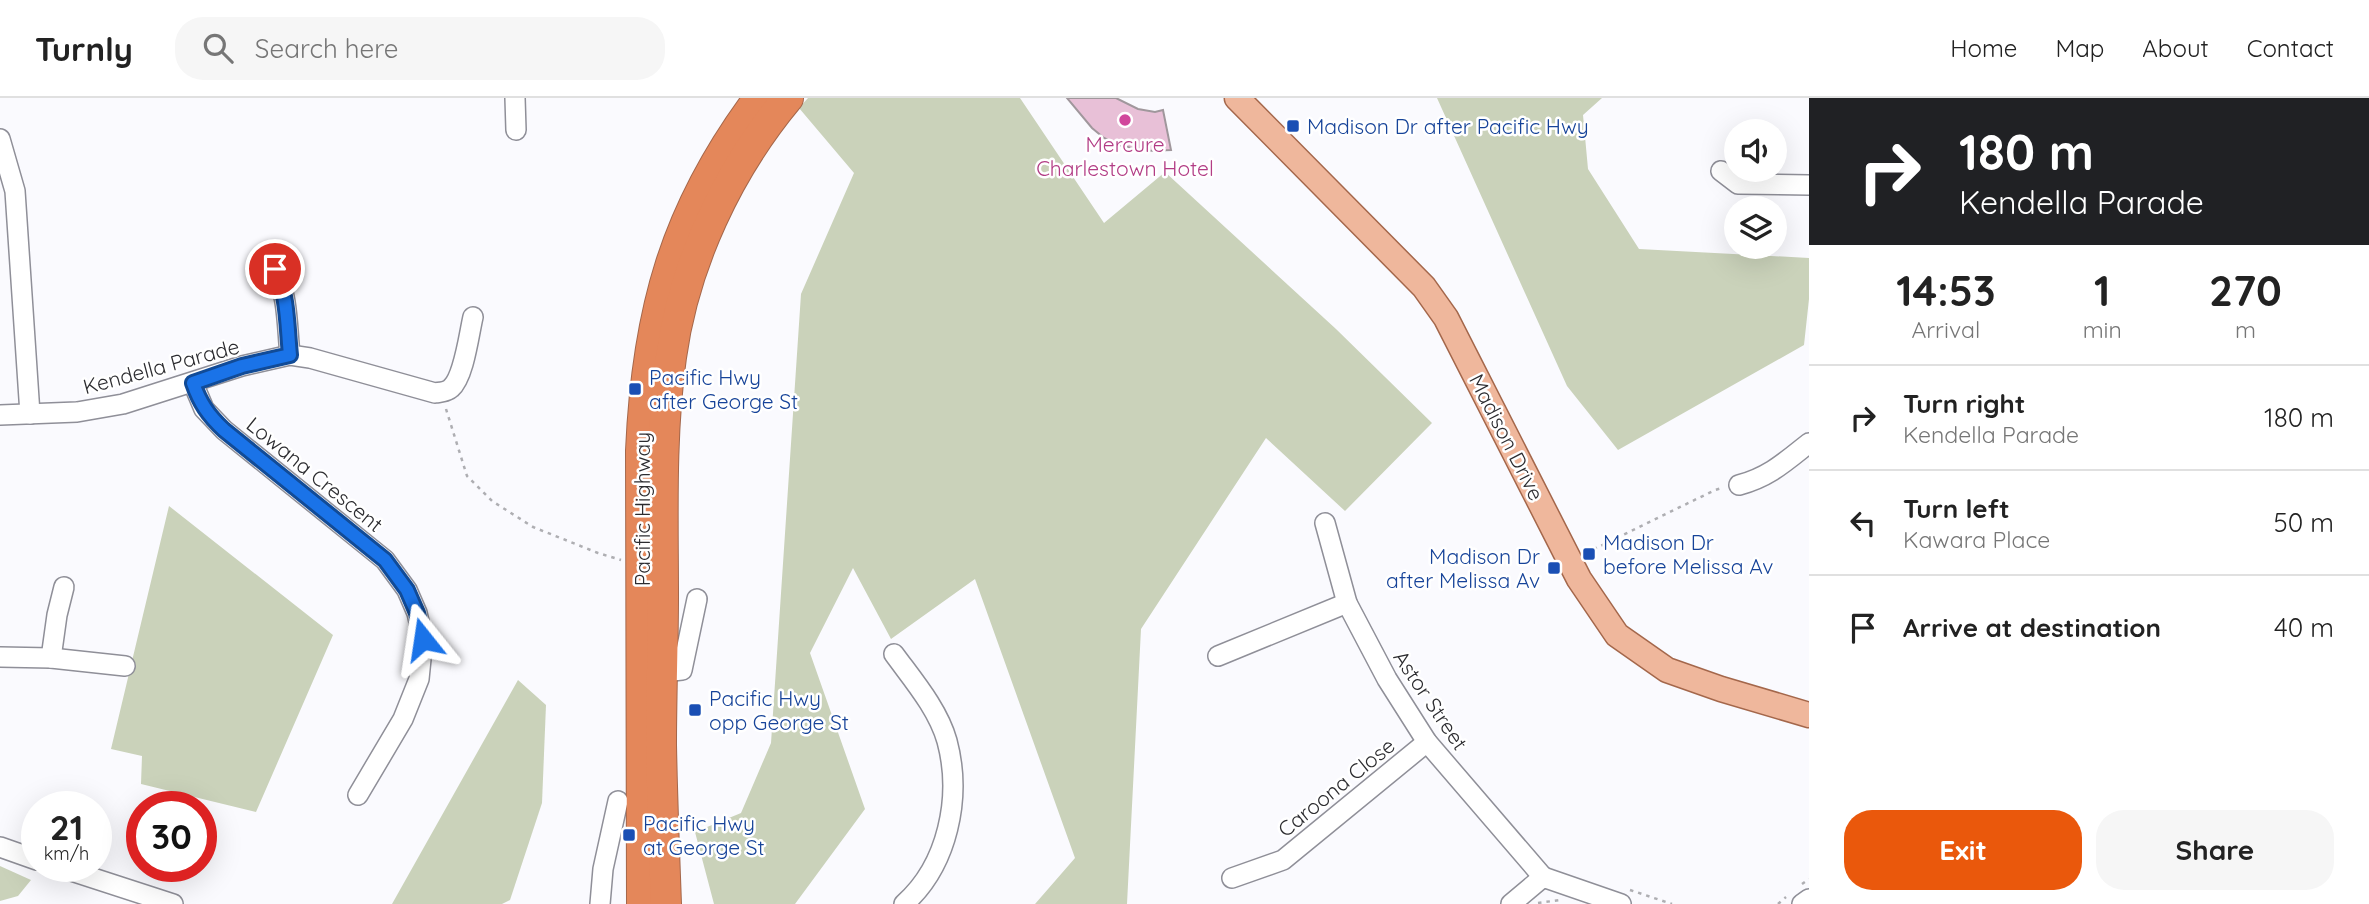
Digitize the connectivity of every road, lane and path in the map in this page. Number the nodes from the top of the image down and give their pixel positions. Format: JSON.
{"nodes":[{"id":1,"x":515,"y":98,"type":"edge"},
{"id":2,"x":759,"y":98,"type":"edge"},
{"id":3,"x":788,"y":98,"type":"edge"},
{"id":4,"x":1237,"y":98,"type":"edge"},
{"id":5,"x":516,"y":130,"type":"dead end"},
{"id":6,"x":0,"y":139,"type":"edge"},
{"id":7,"x":1720,"y":171,"type":"dead end"},
{"id":8,"x":1809,"y":185,"type":"edge"},
{"id":9,"x":275,"y":269,"type":"dead end"},
{"id":10,"x":473,"y":317,"type":"dead end"},
{"id":11,"x":290,"y":355,"type":"junction"},
{"id":12,"x":193,"y":383,"type":"junction"},
{"id":13,"x":447,"y":390,"type":"junction"},
{"id":14,"x":30,"y":414,"type":"junction"},
{"id":15,"x":0,"y":415,"type":"edge"},
{"id":16,"x":1809,"y":443,"type":"edge"},
{"id":17,"x":1740,"y":485,"type":"dead end"},
{"id":18,"x":1715,"y":490,"type":"dead end"},
{"id":19,"x":1325,"y":523,"type":"dead end"},
{"id":20,"x":1600,"y":546,"type":"dead end"},
{"id":21,"x":642,"y":566,"type":"junction"},
{"id":22,"x":64,"y":587,"type":"dead end"},
{"id":23,"x":697,"y":599,"type":"dead end"},
{"id":24,"x":1347,"y":603,"type":"junction"},
{"id":25,"x":894,"y":654,"type":"dead end"},
{"id":26,"x":1218,"y":656,"type":"dead end"},
{"id":27,"x":0,"y":657,"type":"edge"},
{"id":28,"x":51,"y":658,"type":"junction"},
{"id":29,"x":125,"y":666,"type":"dead end"},
{"id":30,"x":663,"y":672,"type":"junction"},
{"id":31,"x":1809,"y":715,"type":"edge"},
{"id":32,"x":1427,"y":742,"type":"junction"},
{"id":33,"x":358,"y":795,"type":"dead end"},
{"id":34,"x":618,"y":801,"type":"dead end"},
{"id":35,"x":0,"y":847,"type":"edge"},
{"id":36,"x":21,"y":854,"type":"edge"},
{"id":37,"x":1543,"y":877,"type":"junction"},
{"id":38,"x":1232,"y":878,"type":"dead end"},
{"id":39,"x":105,"y":882,"type":"edge"},
{"id":40,"x":1625,"y":897,"type":"edge"},
{"id":41,"x":1566,"y":899,"type":"dead end"},
{"id":42,"x":1809,"y":899,"type":"edge"},
{"id":43,"x":173,"y":904,"type":"edge"},
{"id":44,"x":600,"y":904,"type":"edge"},
{"id":45,"x":642,"y":904,"type":"edge"},
{"id":46,"x":666,"y":904,"type":"edge"},
{"id":47,"x":904,"y":904,"type":"edge"},
{"id":48,"x":1511,"y":904,"type":"edge"},
{"id":49,"x":1535,"y":904,"type":"edge"},
{"id":50,"x":1672,"y":904,"type":"edge"},
{"id":51,"x":1802,"y":904,"type":"edge"}],
"edges":[{"from":1,"to":5,"type":"street"},
{"from":2,"to":21,"type":"highway","name":"Pacific Highway"},
{"from":3,"to":30,"type":"highway","name":"Pacific Highway"},
{"from":4,"to":31,"type":"main road","name":"Madison Drive"},
{"from":6,"to":14,"type":"street"},
{"from":7,"to":8,"type":"street"},
{"from":9,"to":11,"type":"street"},
{"from":10,"to":13,"type":"street"},
{"from":11,"to":12,"type":"street","name":"Kendella Parade"},
{"from":11,"to":13,"type":"street","name":"Kendella Parade"},
{"from":12,"to":14,"type":"street","name":"Kendella Parade"},
{"from":12,"to":33,"type":"street","name":"Lowana Crescent"},
{"from":13,"to":21,"type":"path"},
{"from":14,"to":15,"type":"street","name":"Kendella Parade"},
{"from":16,"to":17,"type":"street"},
{"from":18,"to":20,"type":"path"},
{"from":19,"to":24,"type":"street","name":"Astor Street"},
{"from":21,"to":45,"type":"highway","name":"Pacific Highway"},
{"from":22,"to":28,"type":"street"},
{"from":23,"to":30,"type":"street"},
{"from":24,"to":26,"type":"street"},
{"from":24,"to":32,"type":"street","name":"Astor Street"},
{"from":25,"to":47,"type":"street"},
{"from":27,"to":28,"type":"street"},
{"from":28,"to":29,"type":"street"},
{"from":30,"to":46,"type":"highway","name":"Pacific Highway"},
{"from":32,"to":37,"type":"street","name":"Astor Street"},
{"from":32,"to":38,"type":"street","name":"Caroona Close"},
{"from":34,"to":44,"type":"street"},
{"from":35,"to":36,"type":"street"},
{"from":37,"to":40,"type":"street"},
{"from":37,"to":48,"type":"street"},
{"from":39,"to":43,"type":"street"},
{"from":40,"to":50,"type":"path"},
{"from":41,"to":49,"type":"path"},
{"from":42,"to":51,"type":"street"}]}
